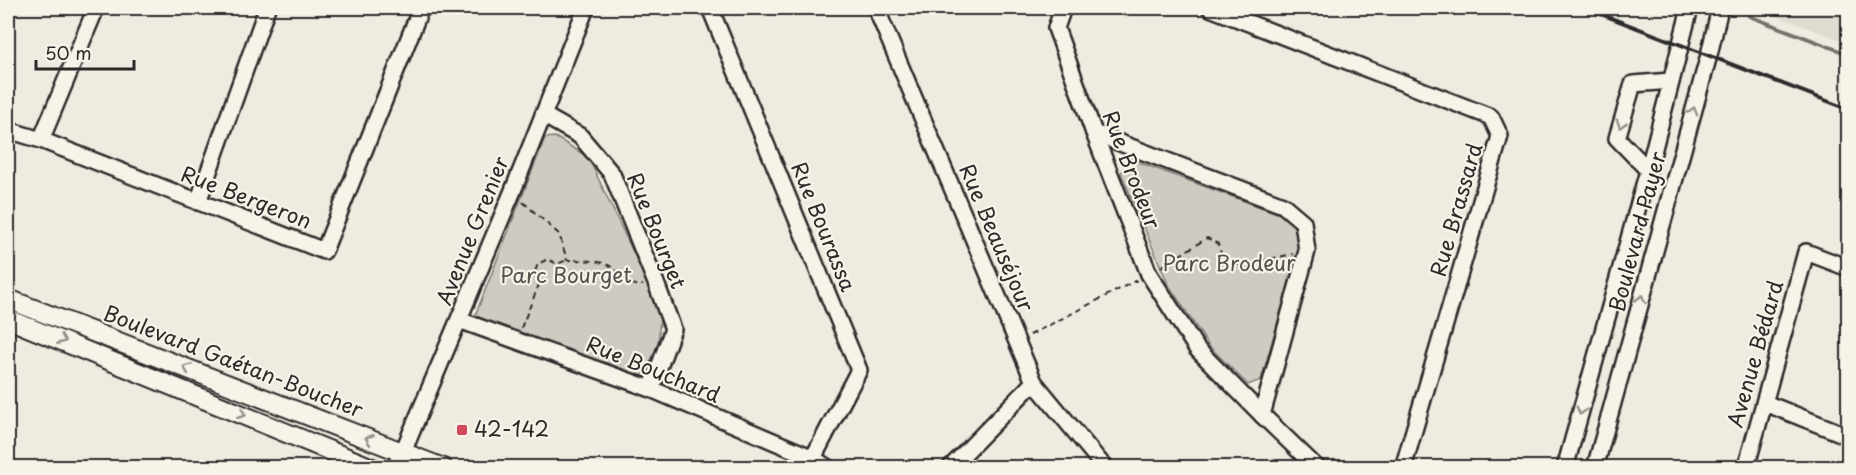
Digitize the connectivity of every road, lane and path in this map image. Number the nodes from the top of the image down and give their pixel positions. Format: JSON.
{"nodes":[{"id":1,"x":96,"y":8,"type":"edge"},
{"id":2,"x":267,"y":8,"type":"edge"},
{"id":3,"x":421,"y":8,"type":"edge"},
{"id":4,"x":586,"y":8,"type":"edge"},
{"id":5,"x":710,"y":8,"type":"edge"},
{"id":6,"x":876,"y":8,"type":"edge"},
{"id":7,"x":1063,"y":8,"type":"edge"},
{"id":8,"x":1210,"y":8,"type":"edge"},
{"id":9,"x":1690,"y":8,"type":"edge"},
{"id":10,"x":1720,"y":8,"type":"edge"},
{"id":11,"x":1671,"y":81,"type":"junction"},
{"id":12,"x":543,"y":115,"type":"junction"},
{"id":13,"x":8,"y":130,"type":"edge"},
{"id":14,"x":1094,"y":133,"type":"junction"},
{"id":15,"x":40,"y":140,"type":"junction"},
{"id":16,"x":1648,"y":170,"type":"junction"},
{"id":17,"x":1643,"y":188,"type":"junction"},
{"id":18,"x":512,"y":193,"type":"junction"},
{"id":19,"x":1669,"y":196,"type":"junction"},
{"id":20,"x":198,"y":202,"type":"junction"},
{"id":21,"x":1307,"y":251,"type":"junction"},
{"id":22,"x":567,"y":260,"type":"junction"},
{"id":23,"x":1848,"y":268,"type":"edge"},
{"id":24,"x":1149,"y":274,"type":"junction"},
{"id":25,"x":656,"y":283,"type":"junction"},
{"id":26,"x":8,"y":299,"type":"edge"},
{"id":27,"x":8,"y":319,"type":"edge"},
{"id":28,"x":459,"y":320,"type":"junction"},
{"id":29,"x":517,"y":340,"type":"junction"},
{"id":30,"x":1017,"y":342,"type":"junction"},
{"id":31,"x":1034,"y":382,"type":"junction"},
{"id":32,"x":651,"y":389,"type":"junction"},
{"id":33,"x":1765,"y":403,"type":"junction"},
{"id":34,"x":1262,"y":415,"type":"junction"},
{"id":35,"x":1848,"y":436,"type":"edge"},
{"id":36,"x":813,"y":458,"type":"junction"},
{"id":37,"x":399,"y":460,"type":"edge"},
{"id":38,"x":372,"y":468,"type":"edge"},
{"id":39,"x":443,"y":468,"type":"edge"},
{"id":40,"x":828,"y":468,"type":"edge"},
{"id":41,"x":950,"y":468,"type":"edge"},
{"id":42,"x":1105,"y":468,"type":"edge"},
{"id":43,"x":1317,"y":468,"type":"edge"},
{"id":44,"x":1403,"y":468,"type":"edge"},
{"id":45,"x":1565,"y":468,"type":"edge"},
{"id":46,"x":1595,"y":468,"type":"edge"},
{"id":47,"x":1746,"y":468,"type":"edge"}],
"edges":[{"from":1,"to":15,"type":"street"},
{"from":2,"to":20,"type":"street"},
{"from":3,"to":20,"type":"street","name":"Rue Bergeron"},
{"from":4,"to":12,"type":"street","name":"Avenue Grenier"},
{"from":5,"to":36,"type":"street","name":"Rue Bourassa"},
{"from":6,"to":30,"type":"street","name":"Rue Beauséjour"},
{"from":7,"to":14,"type":"street","name":"Rue Brodeur"},
{"from":8,"to":44,"type":"street","name":"Rue Brassard"},
{"from":9,"to":11,"type":"street","name":"Boulevard Payer"},
{"from":19,"to":10,"type":"street","name":"Boulevard Payer","one_way":true},
{"from":11,"to":16,"type":"street","name":"Boulevard Payer"},
{"from":11,"to":16,"type":"street","one_way":true},
{"from":12,"to":18,"type":"street","name":"Avenue Grenier"},
{"from":12,"to":25,"type":"street","name":"Rue Bourget"},
{"from":13,"to":15,"type":"street","name":"Rue Bergeron"},
{"from":14,"to":21,"type":"street"},
{"from":14,"to":24,"type":"street","name":"Rue Brodeur"},
{"from":15,"to":20,"type":"street","name":"Rue Bergeron"},
{"from":16,"to":17,"type":"street","name":"Boulevard Payer"},
{"from":17,"to":19,"type":"street"},
{"from":17,"to":45,"type":"street","name":"Boulevard Payer","one_way":true},
{"from":18,"to":22,"type":"path"},
{"from":18,"to":28,"type":"street","name":"Avenue Grenier"},
{"from":46,"to":19,"type":"street","name":"Boulevard Payer","one_way":true},
{"from":21,"to":24,"type":"path"},
{"from":21,"to":34,"type":"street"},
{"from":22,"to":25,"type":"path"},
{"from":22,"to":29,"type":"path"},
{"from":23,"to":33,"type":"street","name":"Avenue Bédard"},
{"from":24,"to":30,"type":"path"},
{"from":24,"to":34,"type":"street","name":"Rue Brodeur"},
{"from":25,"to":32,"type":"street","name":"Rue Bourget"},
{"from":37,"to":26,"type":"main road","name":"Boulevard Gaétan-Boucher","one_way":true},
{"from":27,"to":38,"type":"main road","name":"Boulevard Gaétan-Boucher","one_way":true},
{"from":28,"to":29,"type":"street","name":"Rue Bouchard"},
{"from":28,"to":37,"type":"street","name":"Avenue Grenier"},
{"from":29,"to":32,"type":"street","name":"Rue Bouchard"},
{"from":30,"to":31,"type":"street","name":"Rue Beauséjour"},
{"from":31,"to":41,"type":"street"},
{"from":31,"to":42,"type":"street","name":"Rue Beauséjour"},
{"from":32,"to":36,"type":"street","name":"Rue Bouchard"},
{"from":33,"to":35,"type":"street"},
{"from":33,"to":47,"type":"street","name":"Avenue Bédard"},
{"from":34,"to":43,"type":"street","name":"Rue Brodeur"},
{"from":36,"to":40,"type":"street","name":"Rue Bouchard"},
{"from":37,"to":39,"type":"main road","name":"Boulevard Gaétan-Boucher"}]}
